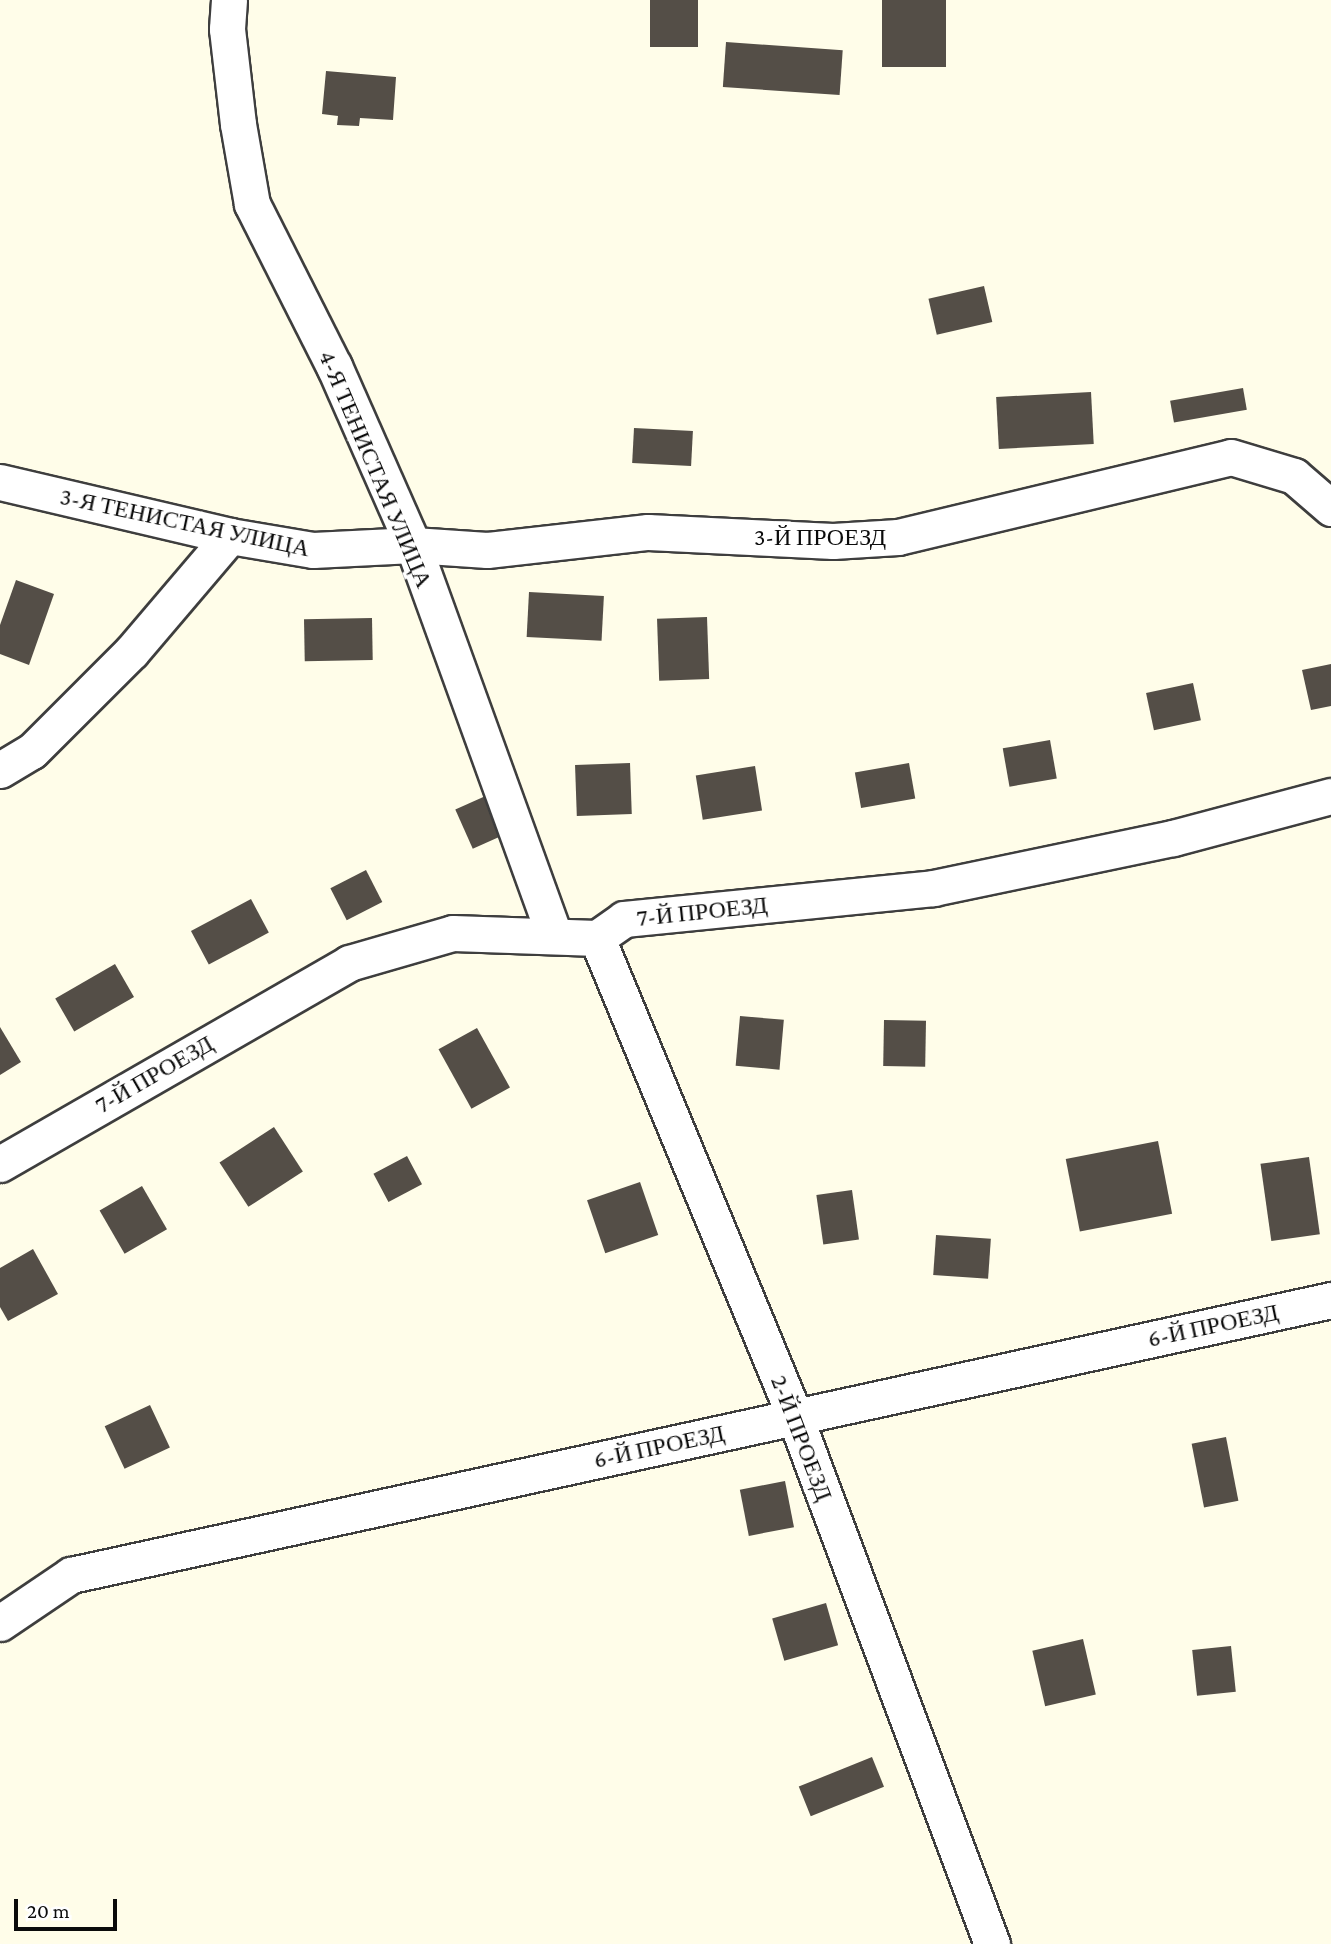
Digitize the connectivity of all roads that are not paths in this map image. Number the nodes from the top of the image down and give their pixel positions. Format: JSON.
{"nodes":[{"id":1,"x":229,"y":0,"type":"edge"},
{"id":2,"x":0,"y":482,"type":"edge"},
{"id":3,"x":1331,"y":508,"type":"edge"},
{"id":4,"x":230,"y":536,"type":"junction"},
{"id":5,"x":413,"y":545,"type":"junction"},
{"id":6,"x":0,"y":770,"type":"edge"},
{"id":7,"x":1331,"y":796,"type":"edge"},
{"id":8,"x":554,"y":935,"type":"junction"},
{"id":9,"x":597,"y":939,"type":"junction"},
{"id":10,"x":0,"y":1164,"type":"edge"},
{"id":11,"x":1331,"y":1300,"type":"edge"},
{"id":12,"x":795,"y":1417,"type":"junction"},
{"id":13,"x":0,"y":1623,"type":"edge"},
{"id":14,"x":992,"y":1944,"type":"edge"}],
"edges":[{"from":1,"to":5,"type":"street","name":"4-Я ТЕНИСТАЯ УЛИЦА"},
{"from":2,"to":4,"type":"street","name":"3-Я ТЕНИСТАЯ УЛИЦА"},
{"from":3,"to":5,"type":"street","name":"3-Й ПРОЕЗД"},
{"from":4,"to":5,"type":"street","name":"3-Я ТЕНИСТАЯ УЛИЦА"},
{"from":4,"to":6,"type":"street"},
{"from":5,"to":8,"type":"street","name":"4-Я ТЕНИСТАЯ УЛИЦА"},
{"from":7,"to":9,"type":"street","name":"7-Й ПРОЕЗД"},
{"from":8,"to":9,"type":"street","name":"7-Й ПРОЕЗД"},
{"from":8,"to":10,"type":"street","name":"7-Й ПРОЕЗД"},
{"from":9,"to":12,"type":"street","name":"2-Й ПРОЕЗД"},
{"from":11,"to":12,"type":"street","name":"6-Й ПРОЕЗД"},
{"from":12,"to":13,"type":"street","name":"6-Й ПРОЕЗД"},
{"from":12,"to":14,"type":"street","name":"2-Й ПРОЕЗД"}]}
